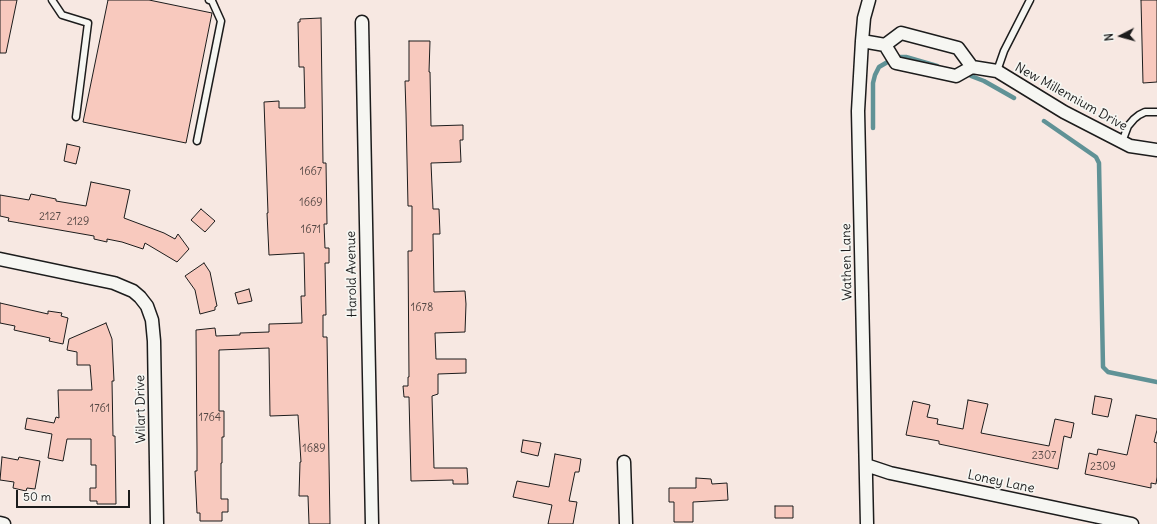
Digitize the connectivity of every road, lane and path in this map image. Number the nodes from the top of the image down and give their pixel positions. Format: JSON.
{"nodes":[{"id":1,"x":52,"y":0,"type":"edge"},
{"id":2,"x":208,"y":0,"type":"edge"},
{"id":3,"x":869,"y":0,"type":"edge"},
{"id":4,"x":1030,"y":0,"type":"edge"},
{"id":5,"x":362,"y":22,"type":"dead end"},
{"id":6,"x":862,"y":41,"type":"junction"},
{"id":7,"x":885,"y":45,"type":"junction"},
{"id":8,"x":972,"y":67,"type":"junction"},
{"id":9,"x":997,"y":71,"type":"junction"},
{"id":10,"x":1157,"y":112,"type":"edge"},
{"id":11,"x":76,"y":117,"type":"dead end"},
{"id":12,"x":197,"y":141,"type":"dead end"},
{"id":13,"x":1122,"y":142,"type":"junction"},
{"id":14,"x":1157,"y":150,"type":"edge"},
{"id":15,"x":0,"y":259,"type":"edge"},
{"id":16,"x":624,"y":462,"type":"dead end"},
{"id":17,"x":866,"y":465,"type":"junction"},
{"id":18,"x":0,"y":523,"type":"edge"},
{"id":19,"x":4,"y":524,"type":"edge"},
{"id":20,"x":157,"y":524,"type":"edge"},
{"id":21,"x":372,"y":524,"type":"edge"},
{"id":22,"x":626,"y":524,"type":"edge"},
{"id":23,"x":867,"y":524,"type":"edge"},
{"id":24,"x":1132,"y":524,"type":"edge"}],
"edges":[{"from":1,"to":11,"type":"lane"},
{"from":2,"to":12,"type":"lane"},
{"from":3,"to":6,"type":"street","name":"Wathen Lane"},
{"from":4,"to":9,"type":"lane"},
{"from":5,"to":21,"type":"street","name":"Harold Avenue"},
{"from":6,"to":7,"type":"street"},
{"from":6,"to":17,"type":"street","name":"Wathen Lane"},
{"from":7,"to":8,"type":"street"},
{"from":7,"to":8,"type":"street"},
{"from":8,"to":9,"type":"street","name":"New Millennium Drive"},
{"from":9,"to":13,"type":"street","name":"New Millennium Drive"},
{"from":10,"to":13,"type":"lane"},
{"from":13,"to":14,"type":"street","name":"New Millennium Drive"},
{"from":15,"to":20,"type":"street","name":"Wilart Drive"},
{"from":16,"to":22,"type":"street"},
{"from":17,"to":23,"type":"street","name":"Wathen Lane"},
{"from":17,"to":24,"type":"street","name":"Loney Lane"},
{"from":18,"to":19,"type":"street"}]}
